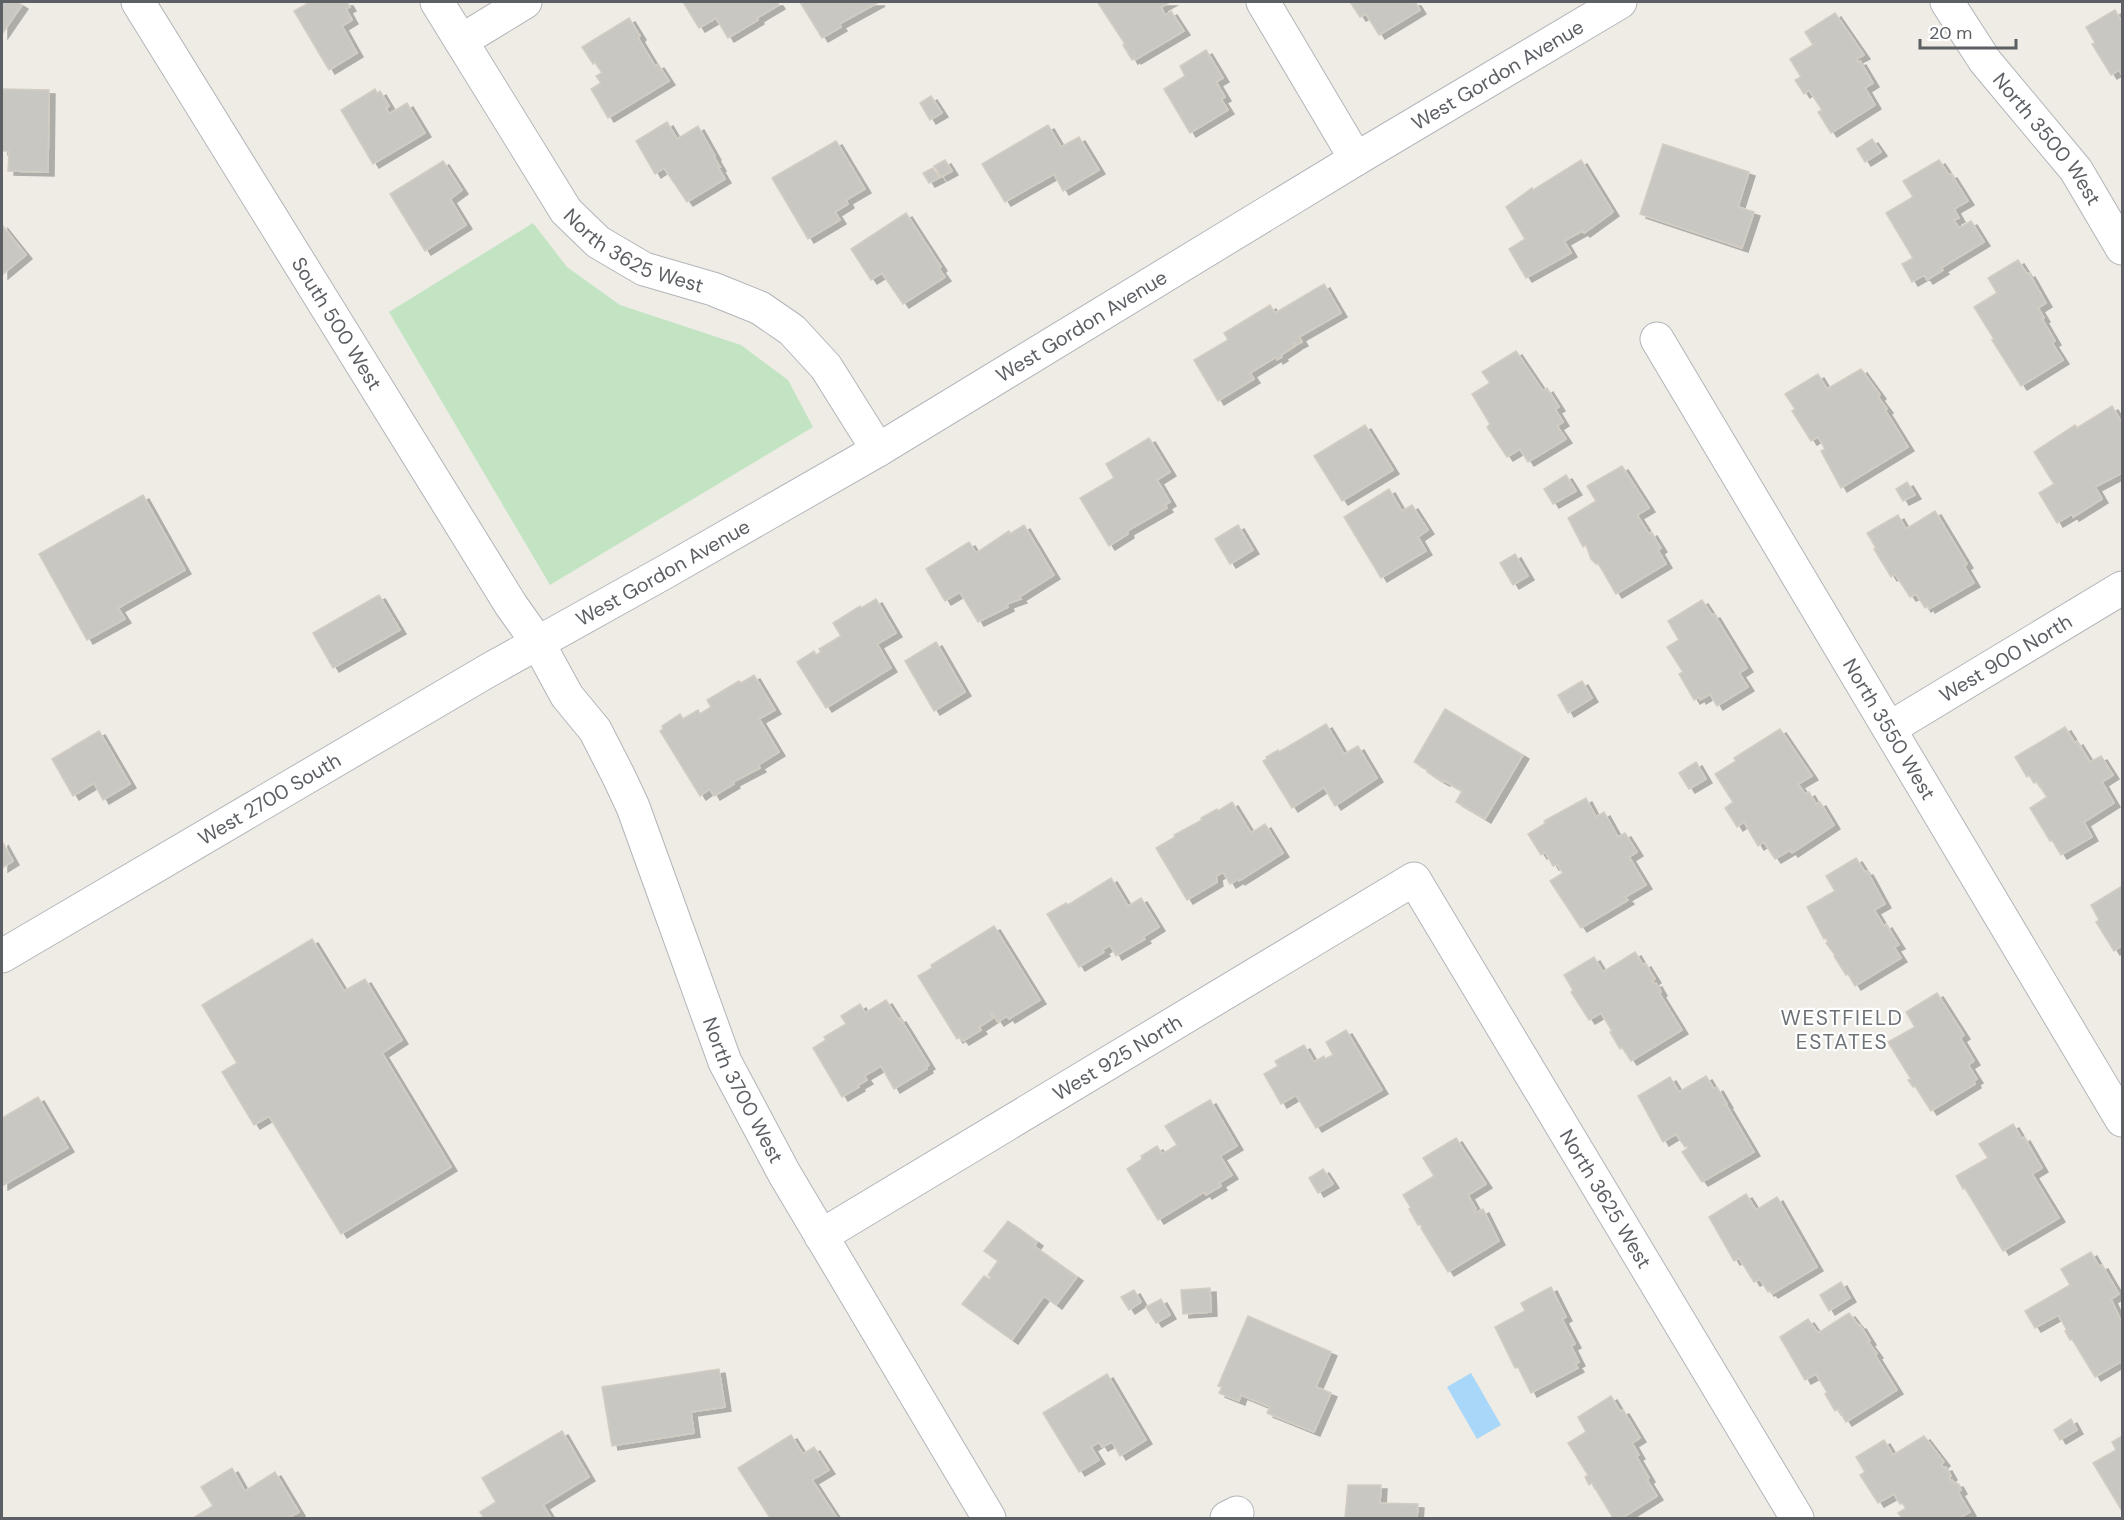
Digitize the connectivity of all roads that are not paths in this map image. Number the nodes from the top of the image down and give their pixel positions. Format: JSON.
{"nodes":[{"id":1,"x":138,"y":2,"type":"edge"},
{"id":2,"x":437,"y":2,"type":"edge"},
{"id":3,"x":525,"y":2,"type":"edge"},
{"id":4,"x":1263,"y":2,"type":"edge"},
{"id":5,"x":1620,"y":2,"type":"edge"},
{"id":6,"x":1947,"y":2,"type":"edge"},
{"id":7,"x":461,"y":41,"type":"junction"},
{"id":8,"x":1356,"y":159,"type":"junction"},
{"id":9,"x":2122,"y":248,"type":"edge"},
{"id":10,"x":1657,"y":339,"type":"dead end"},
{"id":11,"x":878,"y":450,"type":"junction"},
{"id":12,"x":2122,"y":588,"type":"edge"},
{"id":13,"x":538,"y":643,"type":"junction"},
{"id":14,"x":1890,"y":728,"type":"junction"},
{"id":15,"x":1414,"y":879,"type":"joint"},
{"id":16,"x":2,"y":956,"type":"edge"},
{"id":17,"x":2121,"y":1115,"type":"edge"},
{"id":18,"x":821,"y":1236,"type":"junction"},
{"id":19,"x":988,"y":1518,"type":"edge"},
{"id":20,"x":1797,"y":1518,"type":"edge"}],
"edges":[{"from":1,"to":13,"type":"street","name":"South 500 West"},
{"from":2,"to":7,"type":"street","name":"North 3625 West"},
{"from":3,"to":7,"type":"street"},
{"from":4,"to":8,"type":"street"},
{"from":5,"to":8,"type":"street","name":"West Gordon Avenue"},
{"from":6,"to":9,"type":"street","name":"North 3500 West"},
{"from":7,"to":11,"type":"street","name":"North 3625 West"},
{"from":8,"to":11,"type":"street","name":"West Gordon Avenue"},
{"from":10,"to":14,"type":"street","name":"North 3550 West"},
{"from":11,"to":13,"type":"street","name":"West Gordon Avenue"},
{"from":12,"to":14,"type":"street","name":"West 900 North"},
{"from":13,"to":16,"type":"street","name":"West 2700 South"},
{"from":13,"to":18,"type":"street","name":"North 3700 West"},
{"from":14,"to":17,"type":"street","name":"North 3550 West"},
{"from":15,"to":18,"type":"street","name":"West 925 North"},
{"from":15,"to":20,"type":"street","name":"North 3625 West"},
{"from":18,"to":19,"type":"street","name":"North 3700 West"}]}
